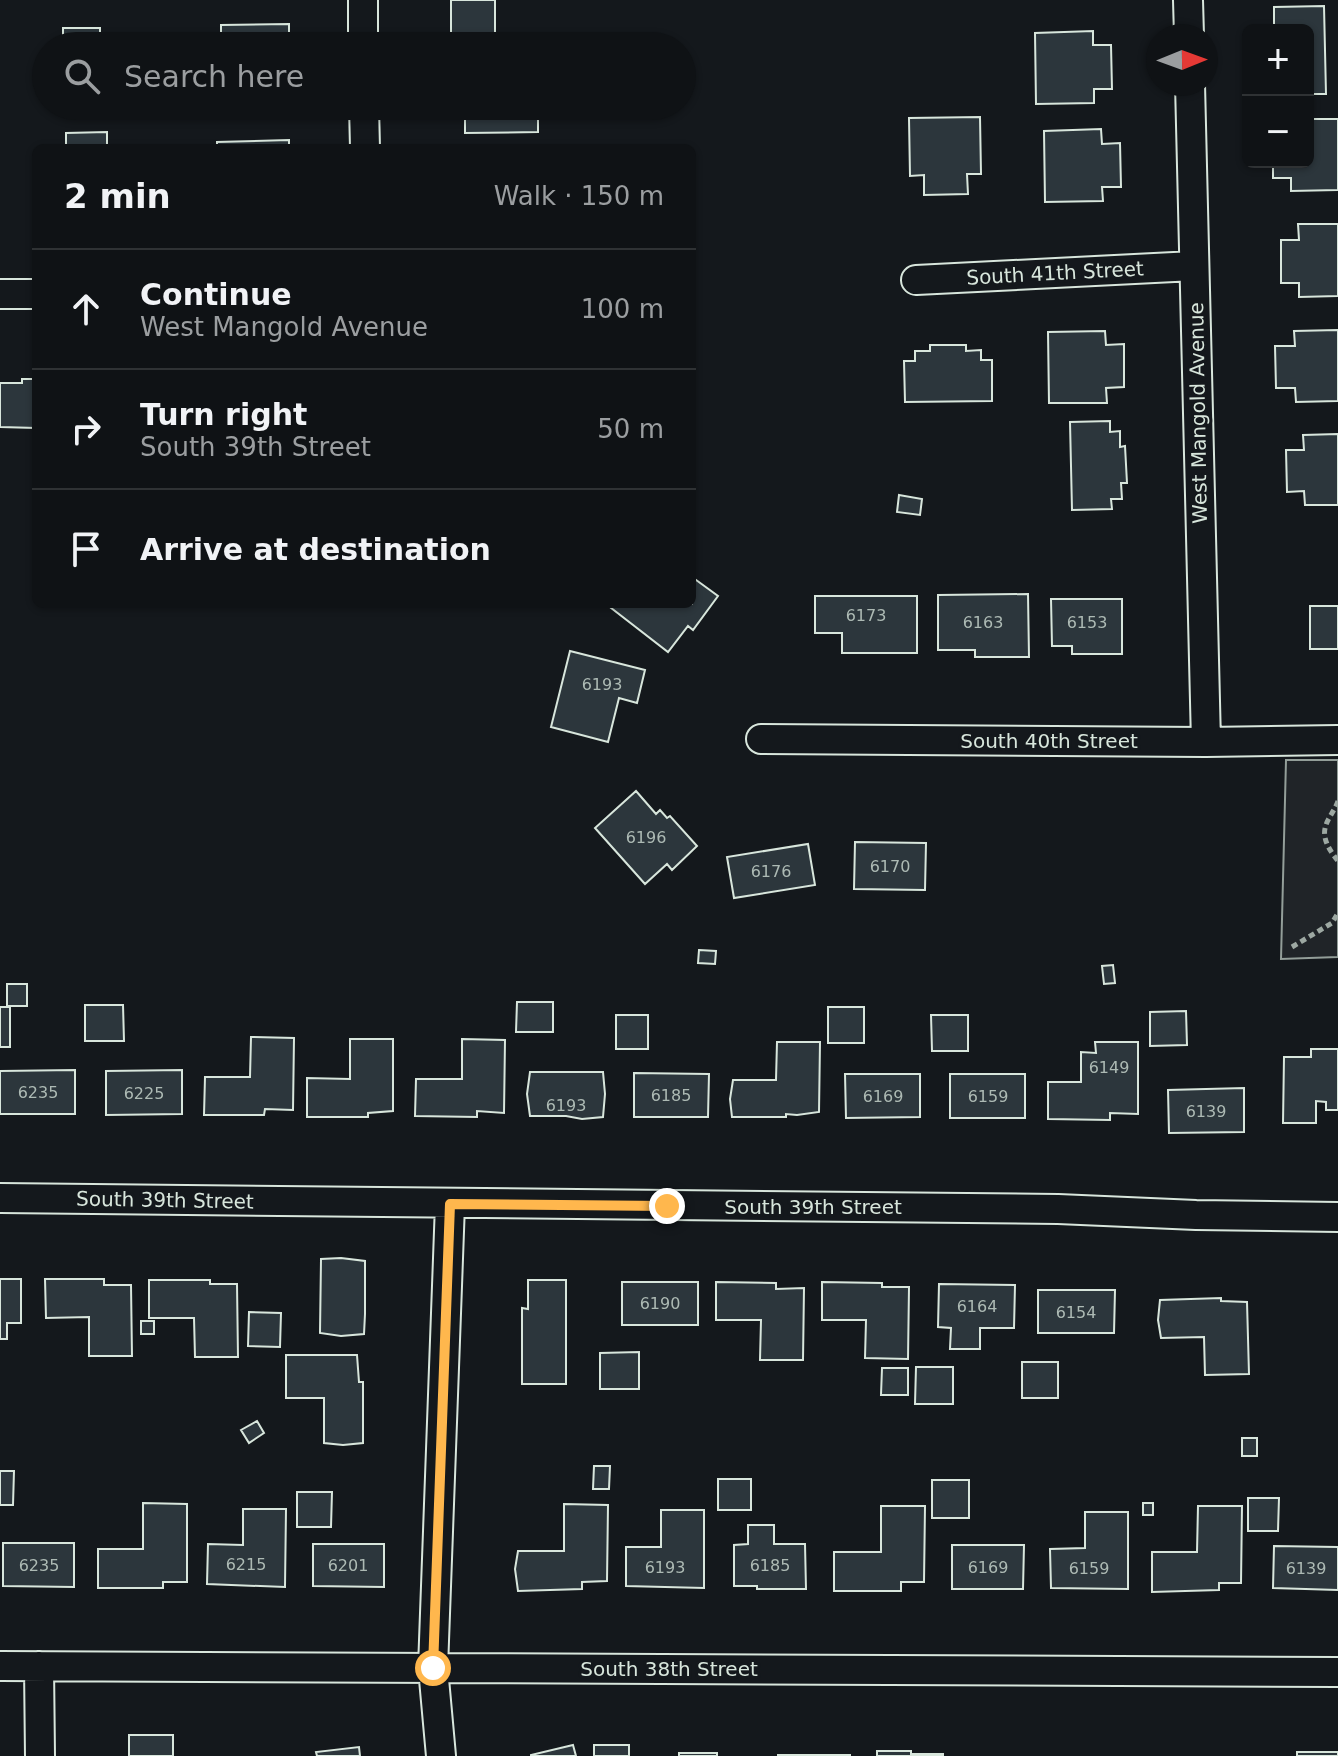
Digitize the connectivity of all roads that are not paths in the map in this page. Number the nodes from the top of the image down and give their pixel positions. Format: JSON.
{"nodes":[{"id":1,"x":363,"y":0,"type":"edge"},
{"id":2,"x":1188,"y":0,"type":"edge"},
{"id":3,"x":1189,"y":24,"type":"edge"},
{"id":4,"x":363,"y":32,"type":"edge"},
{"id":5,"x":1190,"y":96,"type":"edge"},
{"id":6,"x":364,"y":120,"type":"edge"},
{"id":7,"x":365,"y":144,"type":"edge"},
{"id":8,"x":1194,"y":266,"type":"junction"},
{"id":9,"x":916,"y":280,"type":"dead end"},
{"id":10,"x":0,"y":294,"type":"edge"},
{"id":11,"x":32,"y":294,"type":"edge"},
{"id":12,"x":761,"y":739,"type":"dead end"},
{"id":13,"x":1338,"y":740,"type":"edge"},
{"id":14,"x":1206,"y":742,"type":"junction"},
{"id":15,"x":0,"y":1198,"type":"edge"},
{"id":16,"x":450,"y":1204,"type":"junction"},
{"id":17,"x":1338,"y":1217,"type":"edge"},
{"id":18,"x":0,"y":1666,"type":"edge"},
{"id":19,"x":39,"y":1666,"type":"junction"},
{"id":20,"x":433,"y":1668,"type":"junction"},
{"id":21,"x":1338,"y":1672,"type":"edge"},
{"id":22,"x":40,"y":1756,"type":"edge"},
{"id":23,"x":441,"y":1756,"type":"edge"}],
"edges":[{"from":1,"to":4,"type":"street"},
{"from":2,"to":3,"type":"street"},
{"from":5,"to":8,"type":"street","name":"West Mangold Avenue"},
{"from":6,"to":7,"type":"street"},
{"from":8,"to":9,"type":"street","name":"South 41th Street"},
{"from":8,"to":14,"type":"street","name":"West Mangold Avenue"},
{"from":10,"to":11,"type":"street"},
{"from":12,"to":14,"type":"street","name":"South 40th Street"},
{"from":13,"to":14,"type":"street","name":"South 40th Street"},
{"from":15,"to":16,"type":"street","name":"South 39th Street"},
{"from":16,"to":17,"type":"street","name":"South 39th Street"},
{"from":16,"to":20,"type":"street"},
{"from":18,"to":19,"type":"street","name":"South 38th Street"},
{"from":19,"to":20,"type":"street","name":"South 38th Street"},
{"from":19,"to":22,"type":"street"},
{"from":20,"to":21,"type":"street","name":"South 38th Street"},
{"from":20,"to":23,"type":"street"}]}
